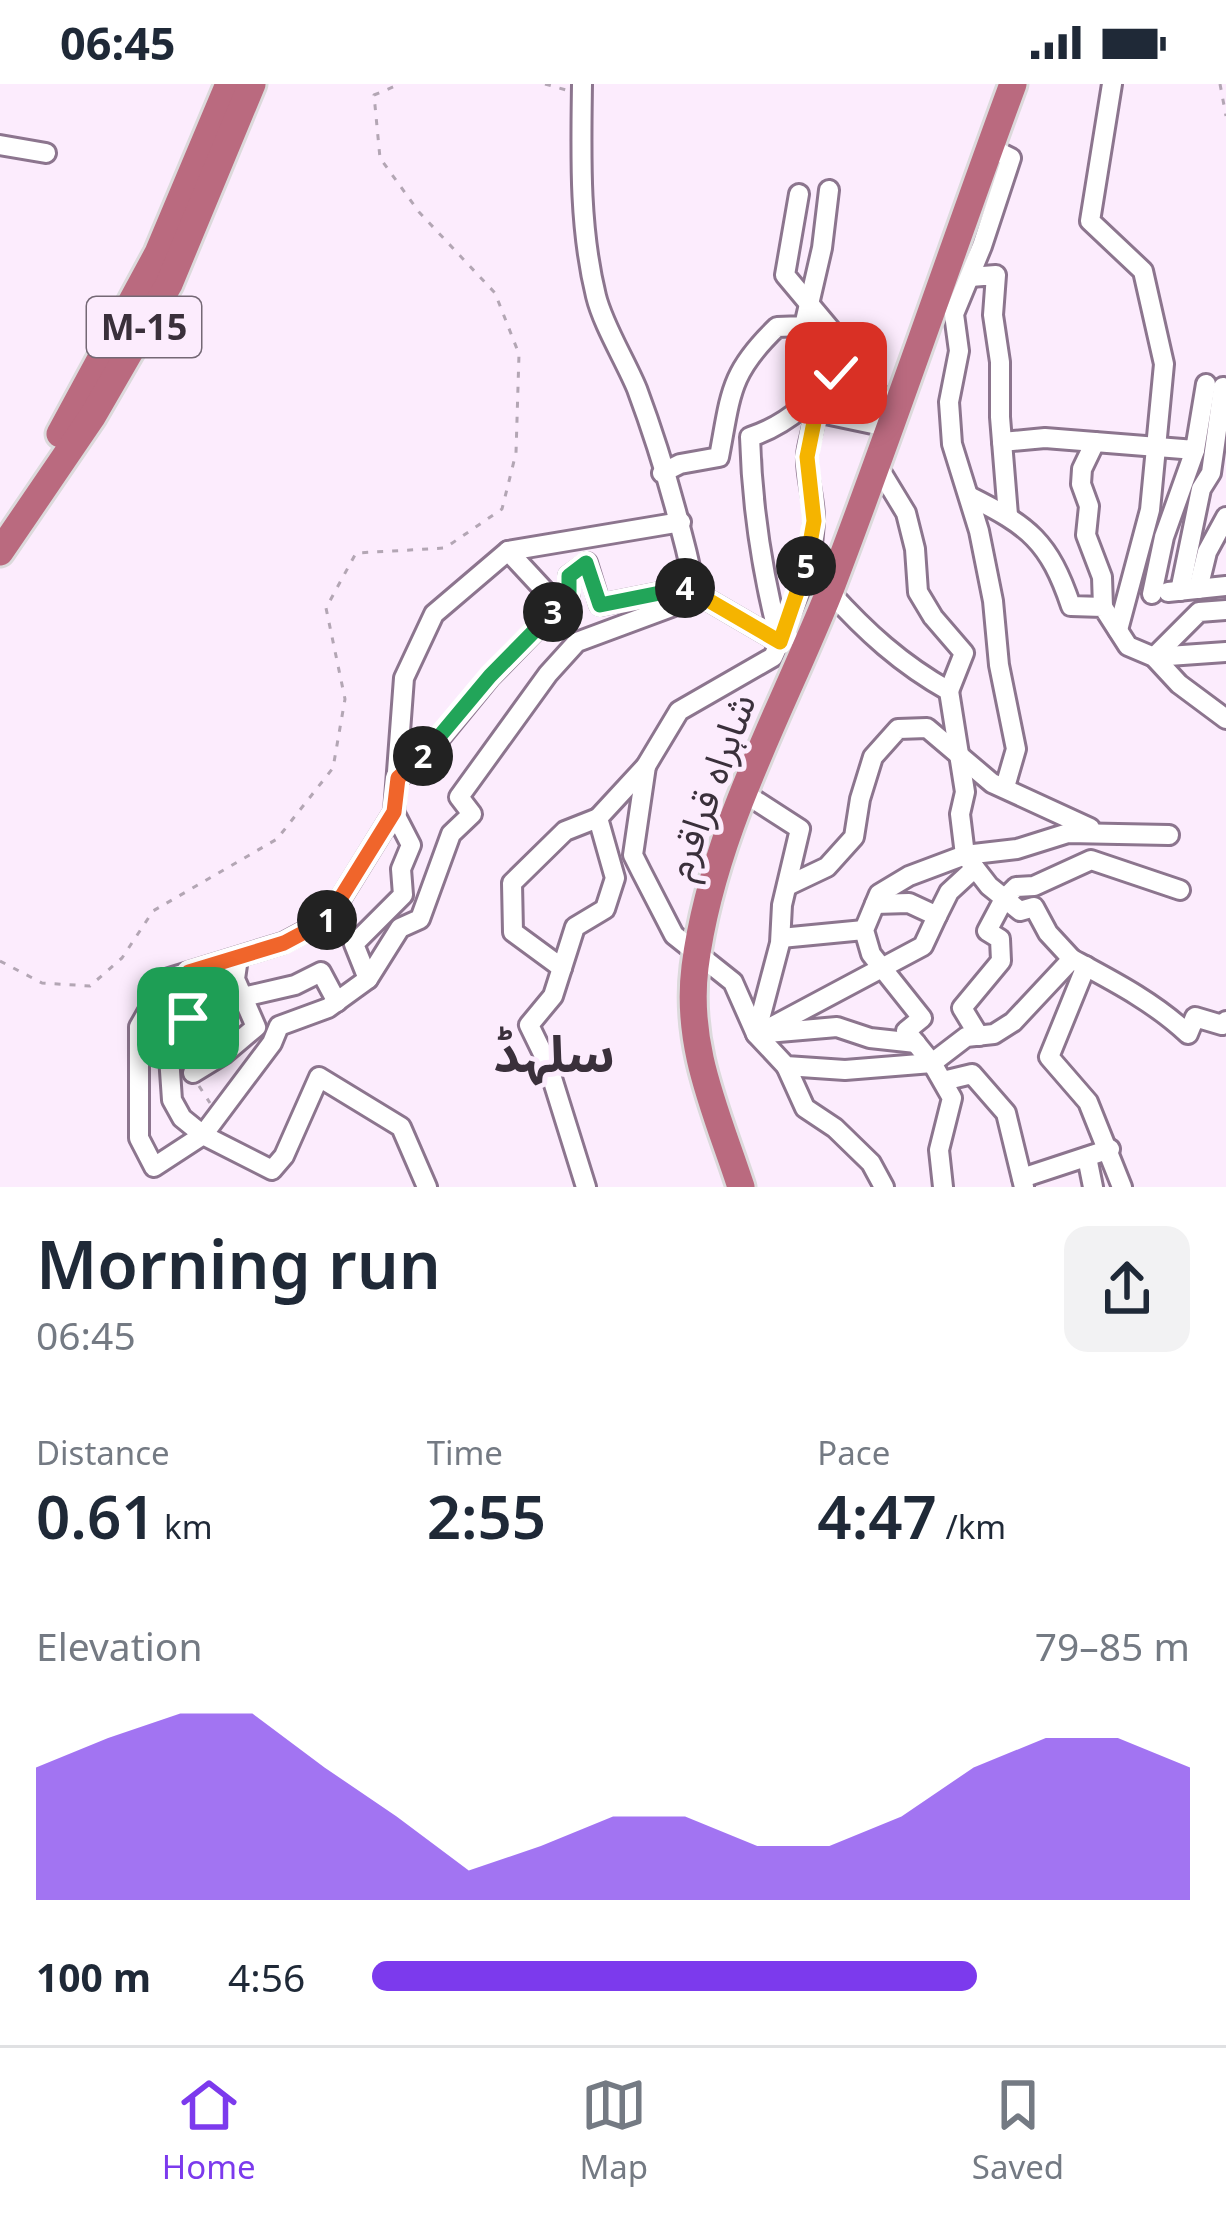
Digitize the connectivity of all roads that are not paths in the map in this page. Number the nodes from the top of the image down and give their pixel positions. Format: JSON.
{"nodes":[{"id":1,"x":229,"y":84,"type":"edge"},
{"id":2,"x":252,"y":84,"type":"edge"},
{"id":3,"x":1012,"y":84,"type":"edge"},
{"id":4,"x":1112,"y":84,"type":"edge"},
{"id":5,"x":582,"y":90,"type":"edge"},
{"id":6,"x":0,"y":145,"type":"edge"},
{"id":7,"x":989,"y":148,"type":"junction"},
{"id":8,"x":46,"y":153,"type":"dead end"},
{"id":9,"x":829,"y":190,"type":"dead end"},
{"id":10,"x":799,"y":194,"type":"dead end"},
{"id":11,"x":970,"y":277,"type":"junction"},
{"id":12,"x":810,"y":305,"type":"junction"},
{"id":13,"x":851,"y":355,"type":"junction"},
{"id":14,"x":1215,"y":386,"type":"edge"},
{"id":15,"x":814,"y":407,"type":"junction"},
{"id":16,"x":890,"y":421,"type":"junction"},
{"id":17,"x":1002,"y":442,"type":"junction"},
{"id":18,"x":1095,"y":442,"type":"junction"},
{"id":19,"x":1156,"y":447,"type":"junction"},
{"id":20,"x":1195,"y":450,"type":"junction"},
{"id":21,"x":875,"y":462,"type":"junction"},
{"id":22,"x":662,"y":473,"type":"junction"},
{"id":23,"x":969,"y":496,"type":"junction"},
{"id":24,"x":1008,"y":515,"type":"junction"},
{"id":25,"x":1226,"y":517,"type":"edge"},
{"id":26,"x":0,"y":521,"type":"edge"},
{"id":27,"x":680,"y":522,"type":"junction"},
{"id":28,"x":508,"y":551,"type":"junction"},
{"id":29,"x":0,"y":552,"type":"edge"},
{"id":30,"x":1225,"y":583,"type":"edge"},
{"id":31,"x":1189,"y":590,"type":"junction"},
{"id":32,"x":698,"y":591,"type":"junction"},
{"id":33,"x":1152,"y":594,"type":"junction"},
{"id":34,"x":1128,"y":597,"type":"junction"},
{"id":35,"x":823,"y":604,"type":"junction"},
{"id":36,"x":559,"y":606,"type":"junction"},
{"id":37,"x":1103,"y":607,"type":"junction"},
{"id":38,"x":1226,"y":610,"type":"edge"},
{"id":39,"x":1118,"y":630,"type":"junction"},
{"id":40,"x":780,"y":642,"type":"junction"},
{"id":41,"x":1226,"y":652,"type":"edge"},
{"id":42,"x":1154,"y":657,"type":"junction"},
{"id":43,"x":949,"y":691,"type":"junction"},
{"id":44,"x":1226,"y":719,"type":"edge"},
{"id":45,"x":958,"y":755,"type":"junction"},
{"id":46,"x":646,"y":766,"type":"junction"},
{"id":47,"x":398,"y":778,"type":"junction"},
{"id":48,"x":1005,"y":788,"type":"junction"},
{"id":49,"x":744,"y":794,"type":"junction"},
{"id":50,"x":394,"y":812,"type":"junction"},
{"id":51,"x":598,"y":818,"type":"junction"},
{"id":52,"x":1102,"y":834,"type":"junction"},
{"id":53,"x":1168,"y":835,"type":"dead end"},
{"id":54,"x":970,"y":862,"type":"junction"},
{"id":55,"x":787,"y":886,"type":"junction"},
{"id":56,"x":1180,"y":890,"type":"dead end"},
{"id":57,"x":1004,"y":899,"type":"junction"},
{"id":58,"x":875,"y":904,"type":"junction"},
{"id":59,"x":937,"y":916,"type":"junction"},
{"id":60,"x":864,"y":930,"type":"junction"},
{"id":61,"x":781,"y":938,"type":"junction"},
{"id":62,"x":698,"y":953,"type":"junction"},
{"id":63,"x":238,"y":958,"type":"junction"},
{"id":64,"x":1079,"y":963,"type":"junction"},
{"id":65,"x":562,"y":968,"type":"junction"},
{"id":66,"x":883,"y":969,"type":"junction"},
{"id":67,"x":368,"y":980,"type":"junction"},
{"id":68,"x":164,"y":983,"type":"junction"},
{"id":69,"x":243,"y":997,"type":"junction"},
{"id":70,"x":337,"y":1002,"type":"junction"},
{"id":71,"x":1226,"y":1021,"type":"edge"},
{"id":72,"x":756,"y":1034,"type":"junction"},
{"id":73,"x":979,"y":1036,"type":"junction"},
{"id":74,"x":916,"y":1043,"type":"junction"},
{"id":75,"x":932,"y":1063,"type":"junction"},
{"id":76,"x":786,"y":1066,"type":"junction"},
{"id":77,"x":193,"y":1073,"type":"road end"},
{"id":78,"x":943,"y":1081,"type":"junction"},
{"id":79,"x":203,"y":1135,"type":"junction"},
{"id":80,"x":1110,"y":1149,"type":"junction"},
{"id":81,"x":1087,"y":1157,"type":"junction"},
{"id":82,"x":1058,"y":1166,"type":"junction"},
{"id":83,"x":1023,"y":1183,"type":"edge"},
{"id":84,"x":740,"y":1186,"type":"edge"},
{"id":85,"x":427,"y":1187,"type":"edge"},
{"id":86,"x":586,"y":1187,"type":"edge"},
{"id":87,"x":884,"y":1187,"type":"edge"},
{"id":88,"x":943,"y":1187,"type":"edge"},
{"id":89,"x":1063,"y":1187,"type":"edge"},
{"id":90,"x":1093,"y":1187,"type":"edge"},
{"id":91,"x":1122,"y":1187,"type":"edge"}],
"edges":[{"from":1,"to":26,"type":"highway","number":"M-15"},
{"from":2,"to":29,"type":"highway","number":"M-15"},
{"from":3,"to":7,"type":"highway","name":"شاہراہ قراقرم"},
{"from":4,"to":19,"type":"street"},
{"from":5,"to":22,"type":"street"},
{"from":6,"to":8,"type":"street"},
{"from":7,"to":11,"type":"street"},
{"from":7,"to":16,"type":"highway","name":"شاہراہ قراقرم"},
{"from":9,"to":12,"type":"street"},
{"from":10,"to":12,"type":"street"},
{"from":11,"to":17,"type":"street"},
{"from":11,"to":23,"type":"street"},
{"from":12,"to":13,"type":"street"},
{"from":12,"to":22,"type":"street"},
{"from":13,"to":15,"type":"street"},
{"from":13,"to":16,"type":"street"},
{"from":14,"to":20,"type":"street"},
{"from":14,"to":31,"type":"street"},
{"from":15,"to":16,"type":"street"},
{"from":15,"to":40,"type":"street"},
{"from":15,"to":40,"type":"street"},
{"from":16,"to":21,"type":"highway","name":"شاہراہ قراقرم"},
{"from":17,"to":18,"type":"street"},
{"from":17,"to":24,"type":"street"},
{"from":18,"to":19,"type":"street"},
{"from":18,"to":37,"type":"street"},
{"from":19,"to":20,"type":"street"},
{"from":19,"to":34,"type":"street"},
{"from":20,"to":33,"type":"street"},
{"from":21,"to":35,"type":"highway","name":"شاہراہ قراقرم"},
{"from":21,"to":43,"type":"street"},
{"from":22,"to":27,"type":"street"},
{"from":23,"to":24,"type":"street"},
{"from":23,"to":48,"type":"street"},
{"from":24,"to":37,"type":"street"},
{"from":25,"to":31,"type":"street"},
{"from":27,"to":28,"type":"street"},
{"from":27,"to":32,"type":"street"},
{"from":28,"to":36,"type":"street"},
{"from":28,"to":47,"type":"street"},
{"from":30,"to":31,"type":"street"},
{"from":31,"to":33,"type":"street"},
{"from":32,"to":36,"type":"street"},
{"from":32,"to":40,"type":"street"},
{"from":32,"to":67,"type":"street"},
{"from":33,"to":34,"type":"street"},
{"from":34,"to":39,"type":"street"},
{"from":35,"to":40,"type":"street"},
{"from":35,"to":43,"type":"street"},
{"from":35,"to":49,"type":"highway","name":"شاہراہ قراقرم"},
{"from":36,"to":47,"type":"street"},
{"from":37,"to":39,"type":"street"},
{"from":38,"to":42,"type":"street"},
{"from":39,"to":42,"type":"street"},
{"from":40,"to":46,"type":"street"},
{"from":41,"to":42,"type":"street"},
{"from":42,"to":44,"type":"street"},
{"from":43,"to":45,"type":"street"},
{"from":45,"to":48,"type":"street"},
{"from":45,"to":54,"type":"street"},
{"from":45,"to":55,"type":"street"},
{"from":46,"to":51,"type":"street"},
{"from":46,"to":62,"type":"street"},
{"from":47,"to":50,"type":"street"},
{"from":48,"to":52,"type":"street"},
{"from":49,"to":55,"type":"street"},
{"from":49,"to":62,"type":"highway","name":"شاہراہ قراقرم"},
{"from":50,"to":63,"type":"street"},
{"from":50,"to":67,"type":"street"},
{"from":51,"to":65,"type":"street"},
{"from":51,"to":65,"type":"street"},
{"from":52,"to":53,"type":"street"},
{"from":52,"to":54,"type":"street"},
{"from":54,"to":57,"type":"street"},
{"from":54,"to":58,"type":"street"},
{"from":54,"to":59,"type":"street"},
{"from":55,"to":61,"type":"street"},
{"from":56,"to":57,"type":"street"},
{"from":57,"to":64,"type":"street"},
{"from":57,"to":73,"type":"street"},
{"from":58,"to":59,"type":"street"},
{"from":58,"to":60,"type":"street"},
{"from":59,"to":66,"type":"street"},
{"from":60,"to":61,"type":"street"},
{"from":60,"to":66,"type":"street"},
{"from":61,"to":72,"type":"street"},
{"from":62,"to":72,"type":"street"},
{"from":62,"to":84,"type":"highway","name":"شاہراہ قراقرم"},
{"from":63,"to":68,"type":"street"},
{"from":63,"to":69,"type":"street"},
{"from":64,"to":71,"type":"street"},
{"from":64,"to":73,"type":"street"},
{"from":64,"to":80,"type":"street"},
{"from":65,"to":86,"type":"street"},
{"from":66,"to":72,"type":"street"},
{"from":66,"to":74,"type":"street"},
{"from":67,"to":70,"type":"street"},
{"from":68,"to":79,"type":"street"},
{"from":68,"to":79,"type":"street"},
{"from":69,"to":70,"type":"street"},
{"from":69,"to":77,"type":"street"},
{"from":70,"to":79,"type":"street"},
{"from":72,"to":74,"type":"street"},
{"from":72,"to":76,"type":"street"},
{"from":73,"to":75,"type":"street"},
{"from":74,"to":75,"type":"street"},
{"from":75,"to":76,"type":"street"},
{"from":75,"to":78,"type":"street"},
{"from":76,"to":87,"type":"street"},
{"from":78,"to":83,"type":"street"},
{"from":78,"to":88,"type":"street"},
{"from":79,"to":85,"type":"street"},
{"from":80,"to":81,"type":"street"},
{"from":80,"to":91,"type":"street"},
{"from":81,"to":82,"type":"street"},
{"from":81,"to":90,"type":"street"},
{"from":82,"to":83,"type":"street"},
{"from":82,"to":89,"type":"street"}]}
